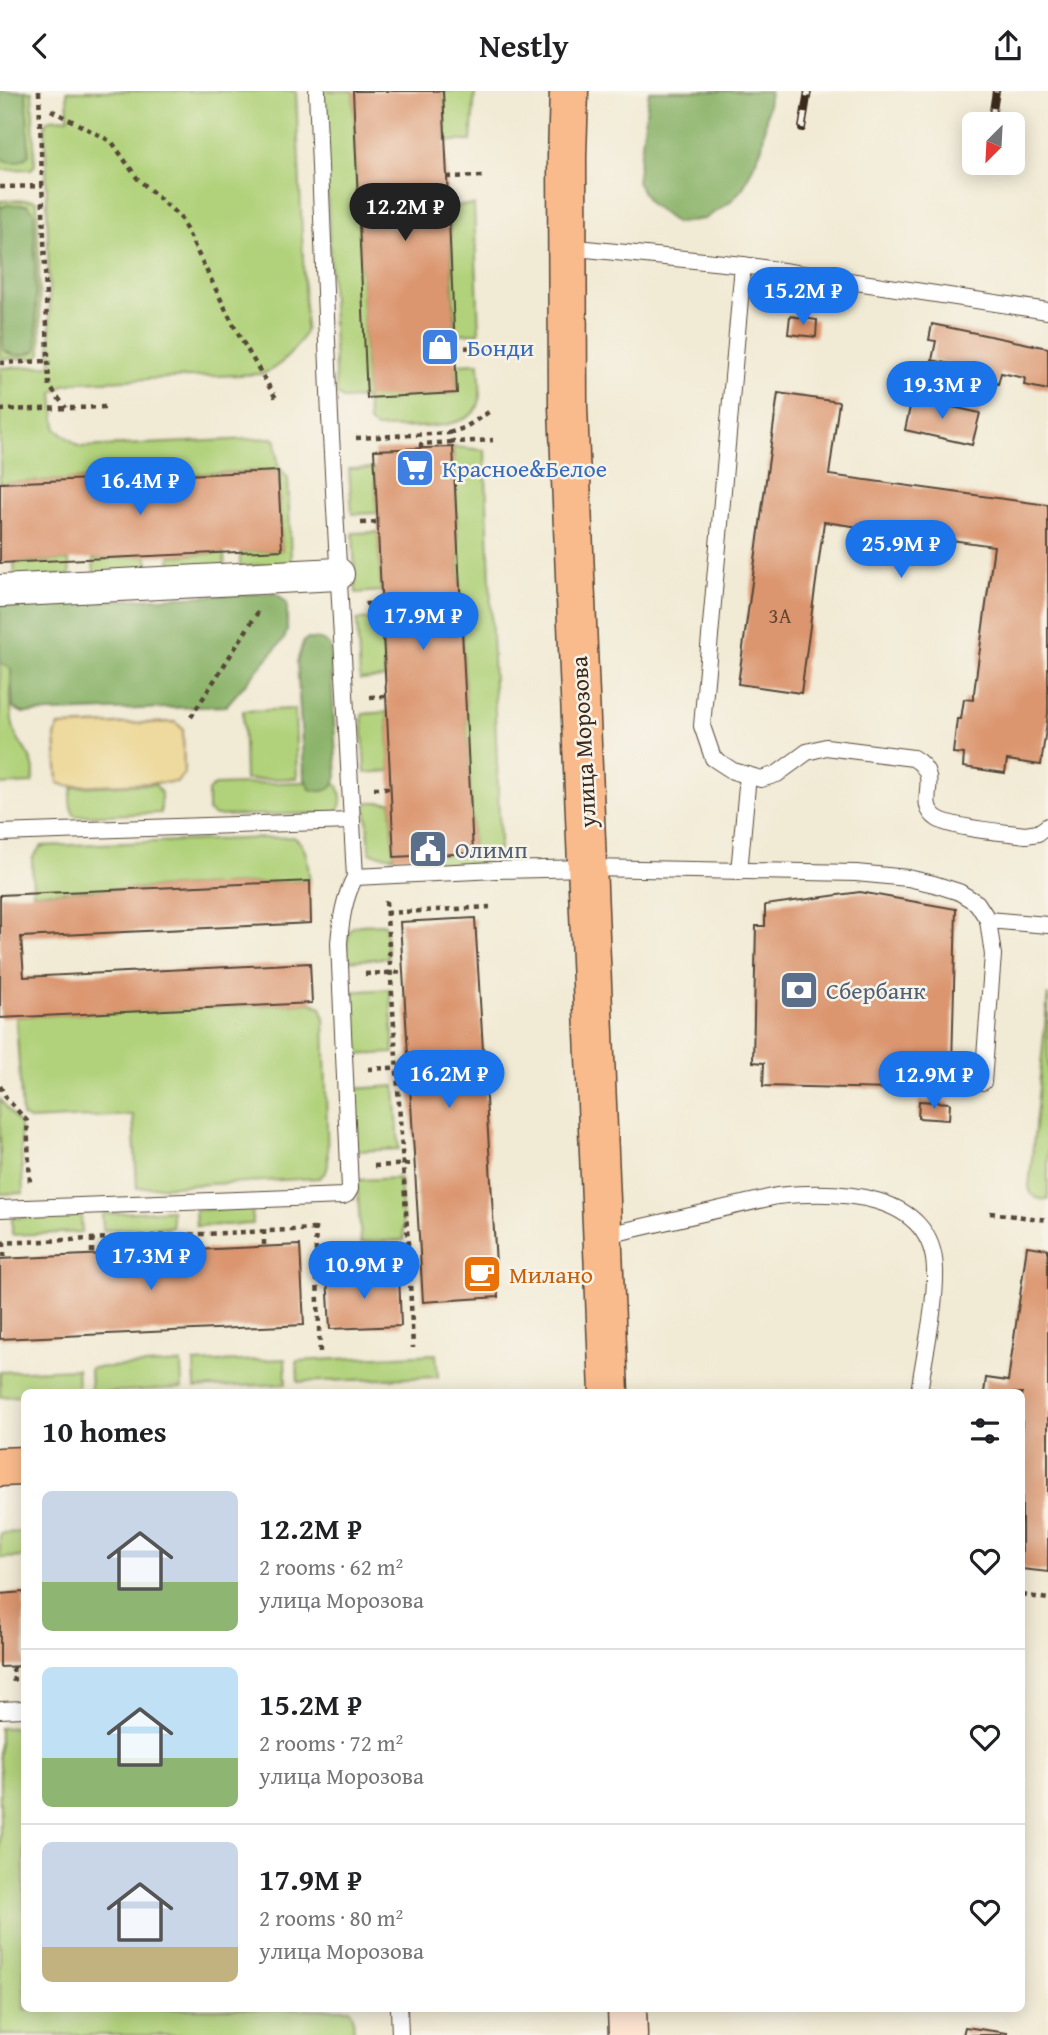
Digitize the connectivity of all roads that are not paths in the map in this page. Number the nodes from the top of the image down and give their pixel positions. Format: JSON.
{"nodes":[{"id":1,"x":317,"y":91,"type":"edge"},
{"id":2,"x":569,"y":91,"type":"edge"},
{"id":3,"x":567,"y":247,"type":"junction"},
{"id":4,"x":743,"y":265,"type":"junction"},
{"id":5,"x":1048,"y":311,"type":"edge"},
{"id":6,"x":338,"y":575,"type":"junction"},
{"id":7,"x":0,"y":591,"type":"edge"},
{"id":8,"x":748,"y":775,"type":"junction"},
{"id":9,"x":351,"y":821,"type":"junction"},
{"id":10,"x":1048,"y":826,"type":"edge"},
{"id":11,"x":0,"y":833,"type":"edge"},
{"id":12,"x":582,"y":868,"type":"junction"},
{"id":13,"x":739,"y":872,"type":"junction"},
{"id":14,"x":355,"y":877,"type":"junction"},
{"id":15,"x":988,"y":920,"type":"junction"},
{"id":16,"x":1048,"y":925,"type":"edge"},
{"id":17,"x":984,"y":1082,"type":"dead end"},
{"id":18,"x":0,"y":1209,"type":"edge"},
{"id":19,"x":603,"y":1236,"type":"junction"},
{"id":20,"x":609,"y":1389,"type":"edge"},
{"id":21,"x":920,"y":1389,"type":"edge"},
{"id":22,"x":21,"y":1466,"type":"edge"},
{"id":23,"x":0,"y":1467,"type":"edge"},
{"id":24,"x":21,"y":1709,"type":"edge"},
{"id":25,"x":0,"y":1710,"type":"edge"},
{"id":26,"x":399,"y":2012,"type":"edge"},
{"id":27,"x":627,"y":2012,"type":"edge"},
{"id":28,"x":400,"y":2035,"type":"edge"},
{"id":29,"x":628,"y":2035,"type":"edge"}],
"edges":[{"from":1,"to":6,"type":"lane"},
{"from":2,"to":3,"type":"main road","name":"улица Морозова"},
{"from":3,"to":4,"type":"lane"},
{"from":3,"to":12,"type":"main road","name":"улица Морозова"},
{"from":4,"to":5,"type":"lane"},
{"from":4,"to":8,"type":"lane"},
{"from":6,"to":7,"type":"street"},
{"from":6,"to":9,"type":"lane"},
{"from":8,"to":10,"type":"lane"},
{"from":8,"to":13,"type":"lane"},
{"from":9,"to":11,"type":"lane"},
{"from":9,"to":14,"type":"lane"},
{"from":12,"to":13,"type":"lane"},
{"from":12,"to":14,"type":"lane"},
{"from":12,"to":14,"type":"lane"},
{"from":12,"to":19,"type":"main road","name":"улица Морозова"},
{"from":13,"to":15,"type":"lane"},
{"from":14,"to":18,"type":"lane"},
{"from":15,"to":16,"type":"lane"},
{"from":15,"to":17,"type":"lane"},
{"from":19,"to":20,"type":"main road","name":"улица Морозова"},
{"from":19,"to":21,"type":"lane"},
{"from":22,"to":23,"type":"main road"},
{"from":24,"to":25,"type":"lane"},
{"from":26,"to":28,"type":"lane"},
{"from":27,"to":29,"type":"main road"}]}
